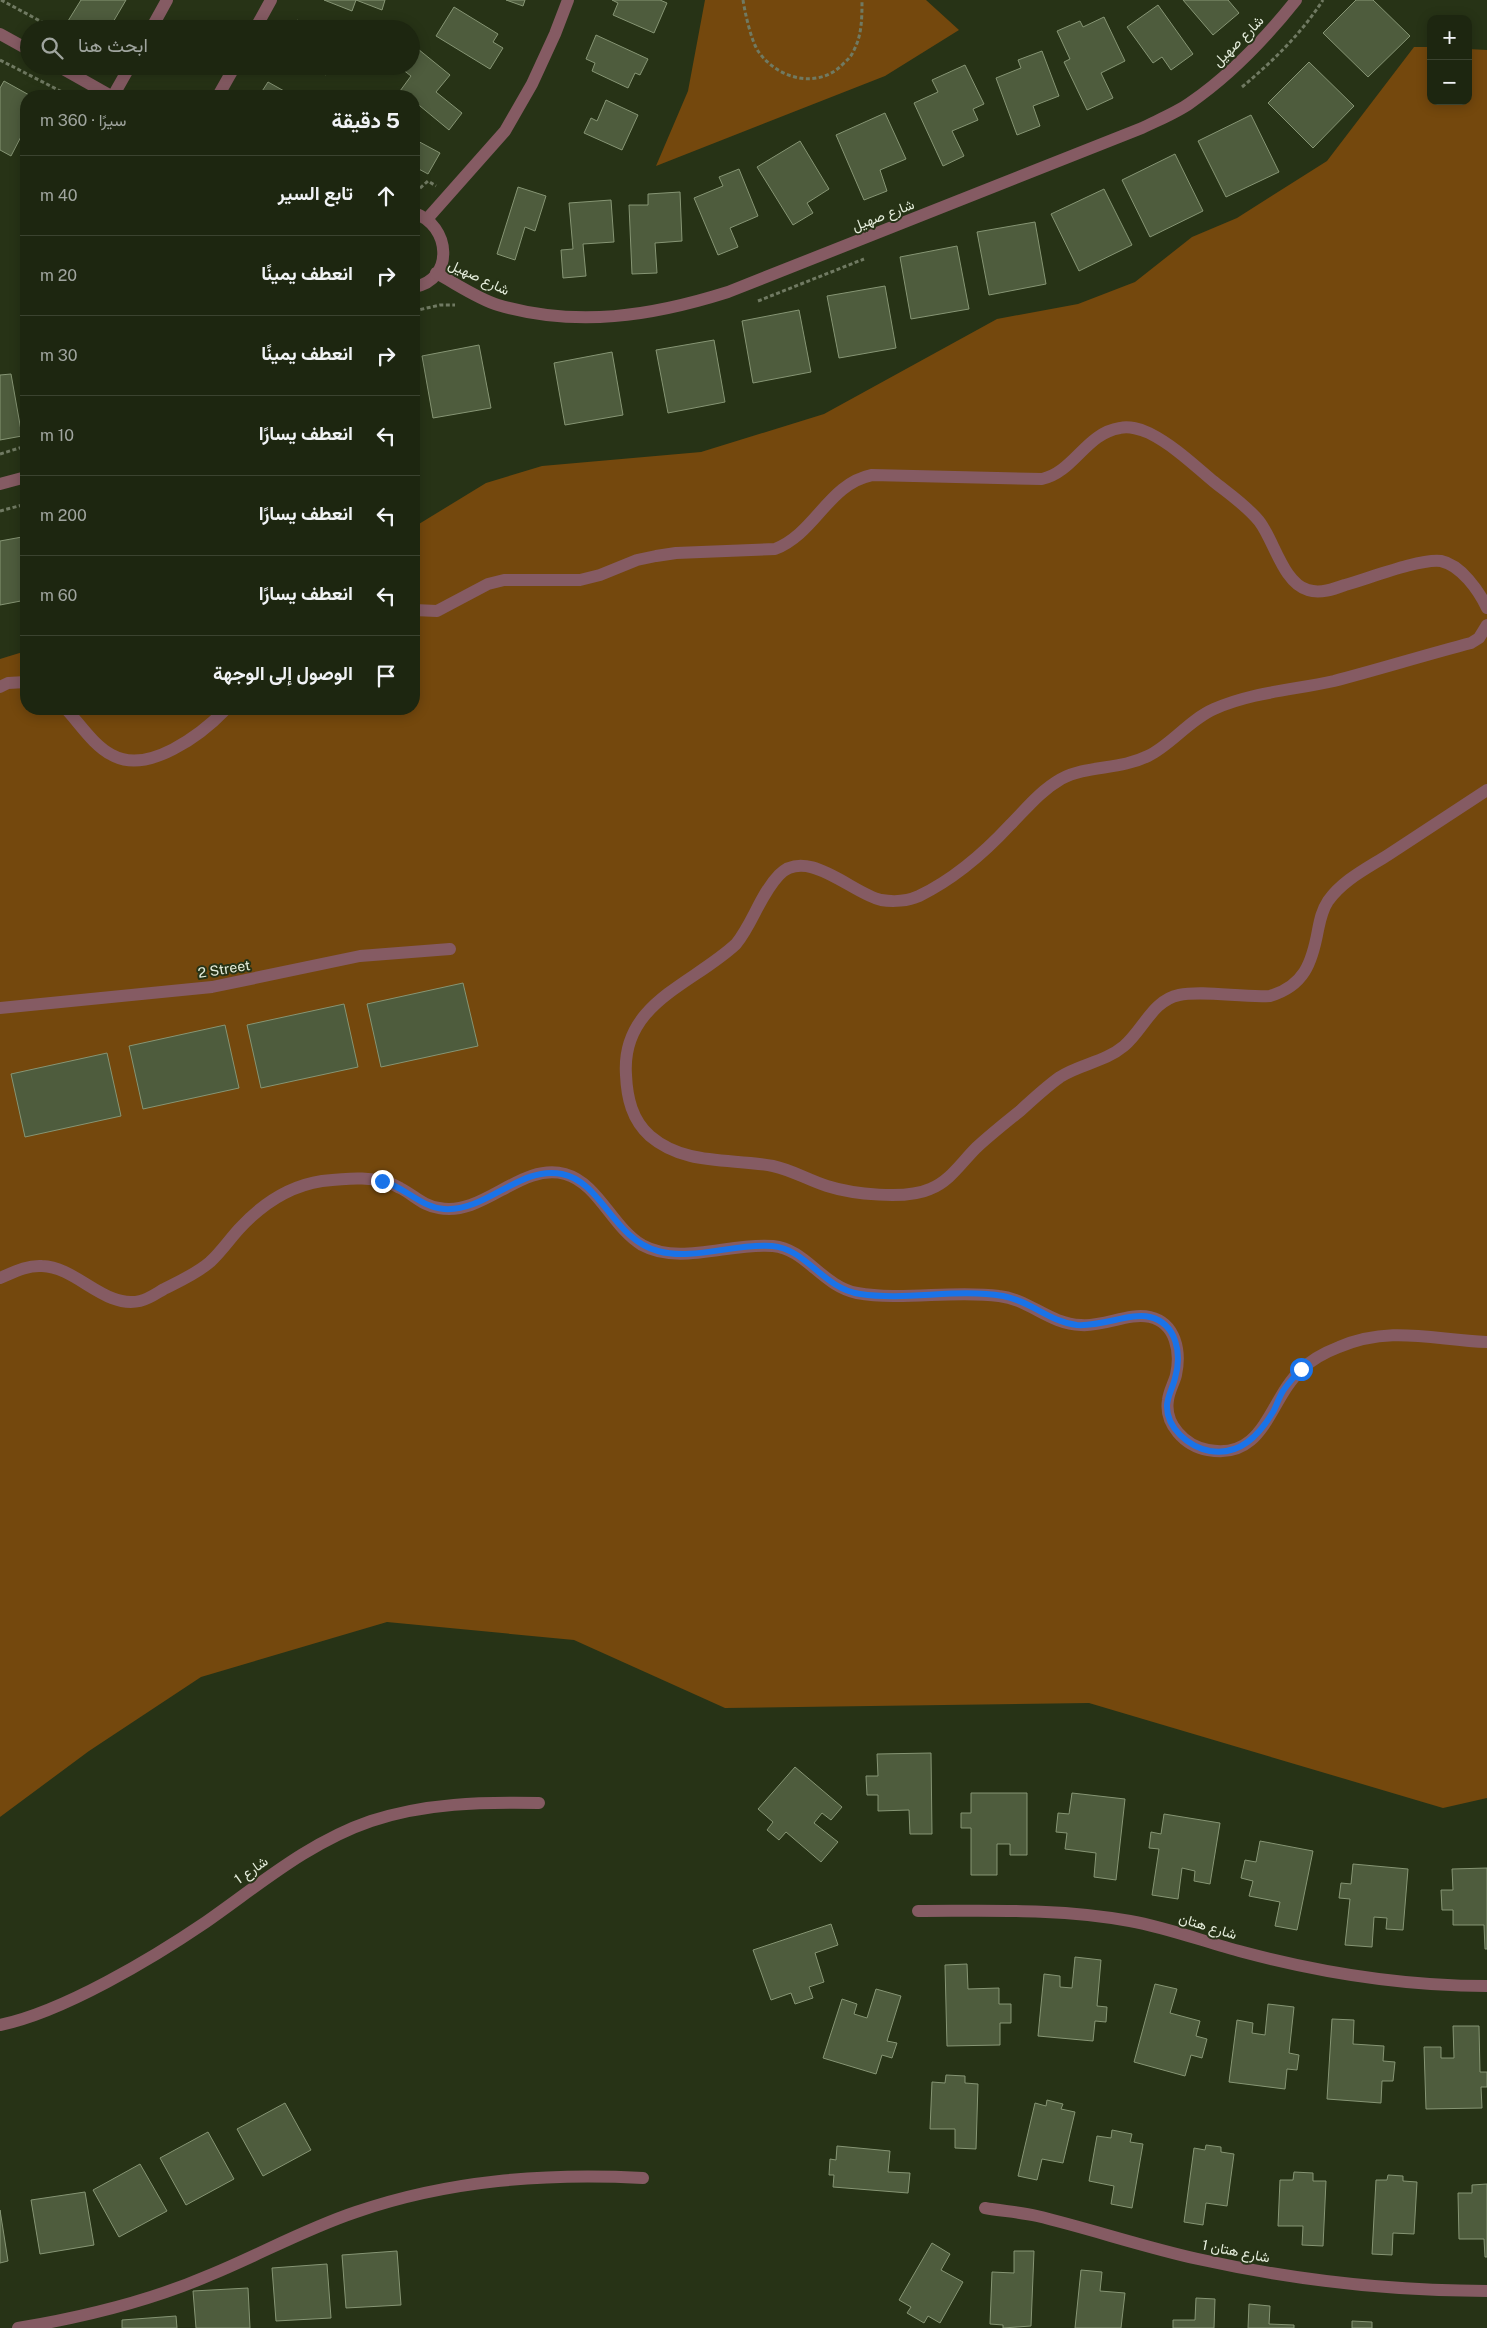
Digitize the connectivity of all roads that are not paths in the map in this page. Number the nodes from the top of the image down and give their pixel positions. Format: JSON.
{"nodes":[{"id":1,"x":167,"y":0,"type":"edge"},
{"id":2,"x":271,"y":0,"type":"edge"},
{"id":3,"x":568,"y":0,"type":"edge"},
{"id":4,"x":1296,"y":0,"type":"edge"},
{"id":5,"x":156,"y":20,"type":"edge"},
{"id":6,"x":260,"y":20,"type":"edge"},
{"id":7,"x":0,"y":34,"type":"edge"},
{"id":8,"x":20,"y":45,"type":"edge"},
{"id":9,"x":74,"y":75,"type":"edge"},
{"id":10,"x":125,"y":75,"type":"edge"},
{"id":11,"x":229,"y":75,"type":"edge"},
{"id":12,"x":101,"y":90,"type":"edge"},
{"id":13,"x":116,"y":90,"type":"edge"},
{"id":14,"x":221,"y":90,"type":"edge"},
{"id":15,"x":420,"y":216,"type":"edge"},
{"id":16,"x":427,"y":219,"type":"junction"},
{"id":17,"x":436,"y":273,"type":"junction"},
{"id":18,"x":420,"y":284,"type":"edge"},
{"id":19,"x":20,"y":479,"type":"edge"},
{"id":20,"x":0,"y":484,"type":"edge"},
{"id":21,"x":1487,"y":608,"type":"edge"},
{"id":22,"x":420,"y":611,"type":"edge"},
{"id":23,"x":1487,"y":624,"type":"edge"},
{"id":24,"x":20,"y":682,"type":"edge"},
{"id":25,"x":0,"y":687,"type":"edge"},
{"id":26,"x":71,"y":715,"type":"edge"},
{"id":27,"x":219,"y":715,"type":"edge"},
{"id":28,"x":1487,"y":790,"type":"edge"},
{"id":29,"x":450,"y":949,"type":"dead end"},
{"id":30,"x":0,"y":1008,"type":"edge"},
{"id":31,"x":0,"y":1278,"type":"edge"},
{"id":32,"x":1487,"y":1342,"type":"edge"},
{"id":33,"x":539,"y":1803,"type":"dead end"},
{"id":34,"x":918,"y":1911,"type":"dead end"},
{"id":35,"x":1487,"y":1986,"type":"edge"},
{"id":36,"x":0,"y":2025,"type":"edge"},
{"id":37,"x":643,"y":2178,"type":"dead end"},
{"id":38,"x":985,"y":2208,"type":"dead end"},
{"id":39,"x":1487,"y":2291,"type":"edge"},
{"id":40,"x":18,"y":2328,"type":"edge"}],
"edges":[{"from":1,"to":5,"type":"street"},
{"from":2,"to":6,"type":"street"},
{"from":3,"to":16,"type":"street"},
{"from":4,"to":17,"type":"street","name":"شارع صهيل"},
{"from":7,"to":8,"type":"street"},
{"from":9,"to":12,"type":"street"},
{"from":10,"to":13,"type":"street"},
{"from":11,"to":14,"type":"street"},
{"from":15,"to":16,"type":"street"},
{"from":16,"to":17,"type":"street"},
{"from":17,"to":18,"type":"street"},
{"from":19,"to":20,"type":"street"},
{"from":21,"to":22,"type":"street"},
{"from":23,"to":28,"type":"street"},
{"from":24,"to":25,"type":"street"},
{"from":26,"to":27,"type":"street"},
{"from":29,"to":30,"type":"street","name":"2 Street"},
{"from":31,"to":32,"type":"street"},
{"from":33,"to":36,"type":"street","name":"شارع 1"},
{"from":34,"to":35,"type":"street","name":"شارع هتان"},
{"from":37,"to":40,"type":"street"},
{"from":38,"to":39,"type":"street","name":"شارع هتان 1"}]}
